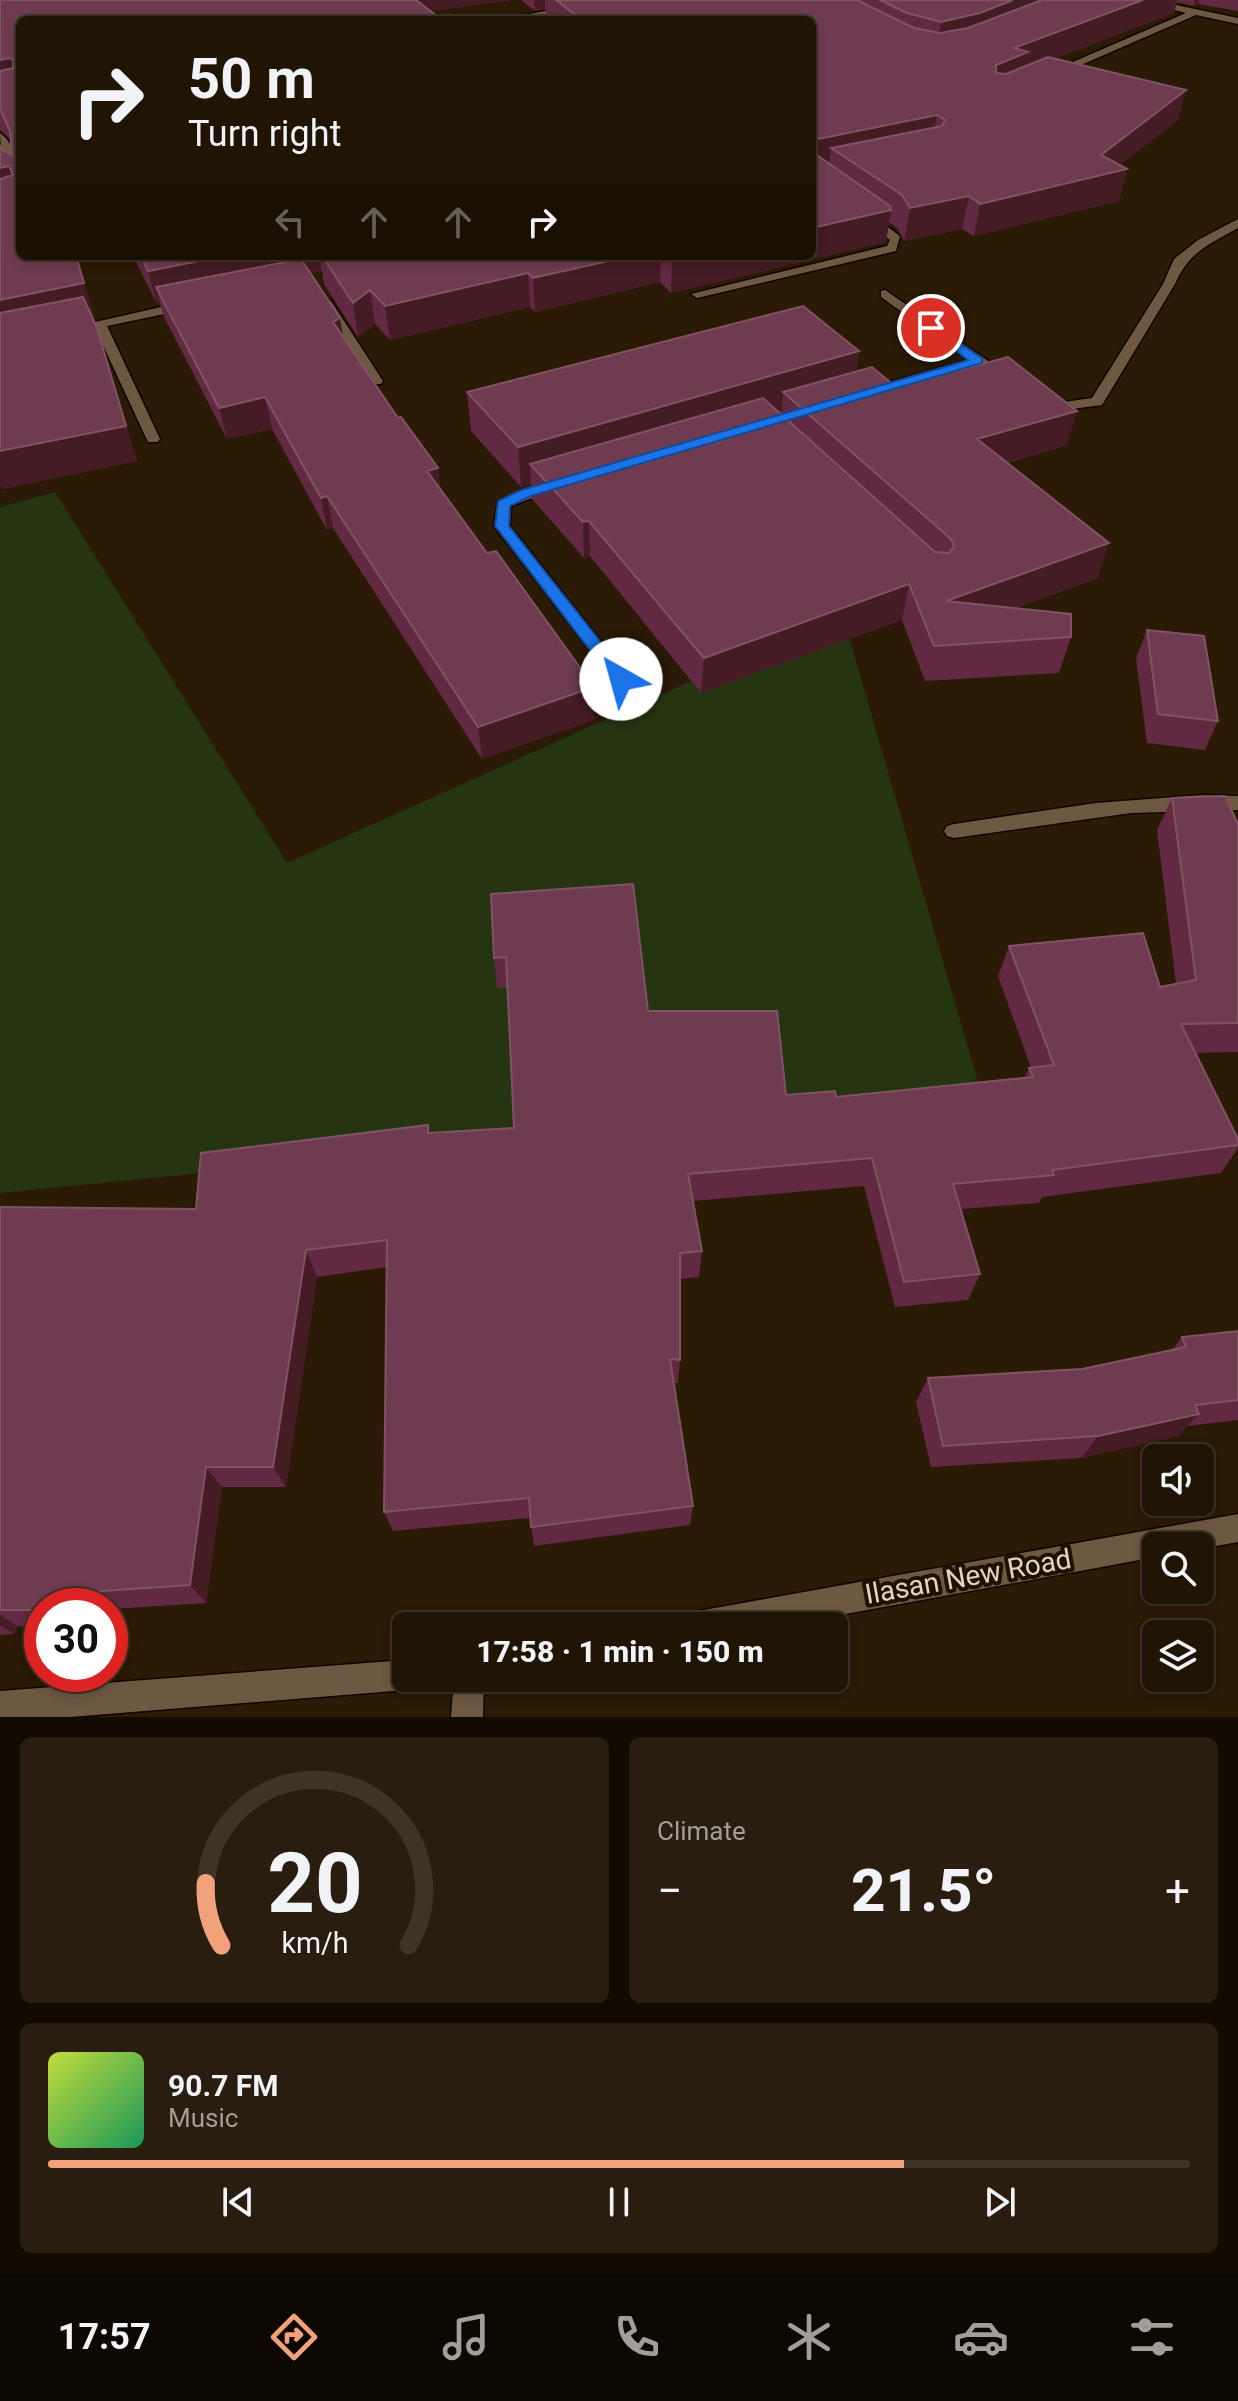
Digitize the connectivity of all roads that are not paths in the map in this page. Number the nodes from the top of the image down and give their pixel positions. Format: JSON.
{"nodes":[{"id":1,"x":1139,"y":0,"type":"edge"},
{"id":2,"x":576,"y":9,"type":"edge"},
{"id":3,"x":1195,"y":12,"type":"junction"},
{"id":4,"x":529,"y":16,"type":"edge"},
{"id":5,"x":1238,"y":21,"type":"edge"},
{"id":6,"x":1039,"y":80,"type":"edge"},
{"id":7,"x":0,"y":136,"type":"edge"},
{"id":8,"x":16,"y":172,"type":"edge"},
{"id":9,"x":857,"y":209,"type":"edge"},
{"id":10,"x":1238,"y":223,"type":"edge"},
{"id":11,"x":319,"y":293,"type":"edge"},
{"id":12,"x":697,"y":294,"type":"dead end"},
{"id":13,"x":885,"y":294,"type":"dead end"},
{"id":14,"x":205,"y":302,"type":"edge"},
{"id":15,"x":99,"y":323,"type":"junction"},
{"id":16,"x":56,"y":332,"type":"edge"},
{"id":17,"x":978,"y":361,"type":"junction"},
{"id":18,"x":1000,"y":377,"type":"edge"},
{"id":19,"x":376,"y":381,"type":"edge"},
{"id":20,"x":1025,"y":393,"type":"edge"},
{"id":21,"x":856,"y":397,"type":"edge"},
{"id":22,"x":153,"y":439,"type":"dead end"},
{"id":23,"x":570,"y":480,"type":"edge"},
{"id":24,"x":621,"y":679,"type":"dead end"},
{"id":25,"x":1238,"y":803,"type":"edge"},
{"id":26,"x":954,"y":831,"type":"dead end"},
{"id":27,"x":1238,"y":1528,"type":"edge"},
{"id":28,"x":775,"y":1612,"type":"edge"},
{"id":29,"x":392,"y":1676,"type":"edge"},
{"id":30,"x":468,"y":1692,"type":"edge"},
{"id":31,"x":0,"y":1707,"type":"edge"},
{"id":32,"x":467,"y":1717,"type":"edge"}],
"edges":[{"from":1,"to":3,"type":"street"},
{"from":2,"to":4,"type":"street"},
{"from":3,"to":5,"type":"street"},
{"from":3,"to":6,"type":"street"},
{"from":7,"to":8,"type":"street"},
{"from":9,"to":12,"type":"street"},
{"from":10,"to":20,"type":"street"},
{"from":11,"to":19,"type":"street"},
{"from":13,"to":17,"type":"street"},
{"from":14,"to":15,"type":"street"},
{"from":15,"to":16,"type":"street"},
{"from":15,"to":22,"type":"street"},
{"from":17,"to":18,"type":"street"},
{"from":17,"to":21,"type":"street"},
{"from":23,"to":24,"type":"street"},
{"from":25,"to":26,"type":"street"},
{"from":27,"to":28,"type":"street","name":"Ilasan New Road"},
{"from":29,"to":31,"type":"street"},
{"from":30,"to":32,"type":"street"}]}
